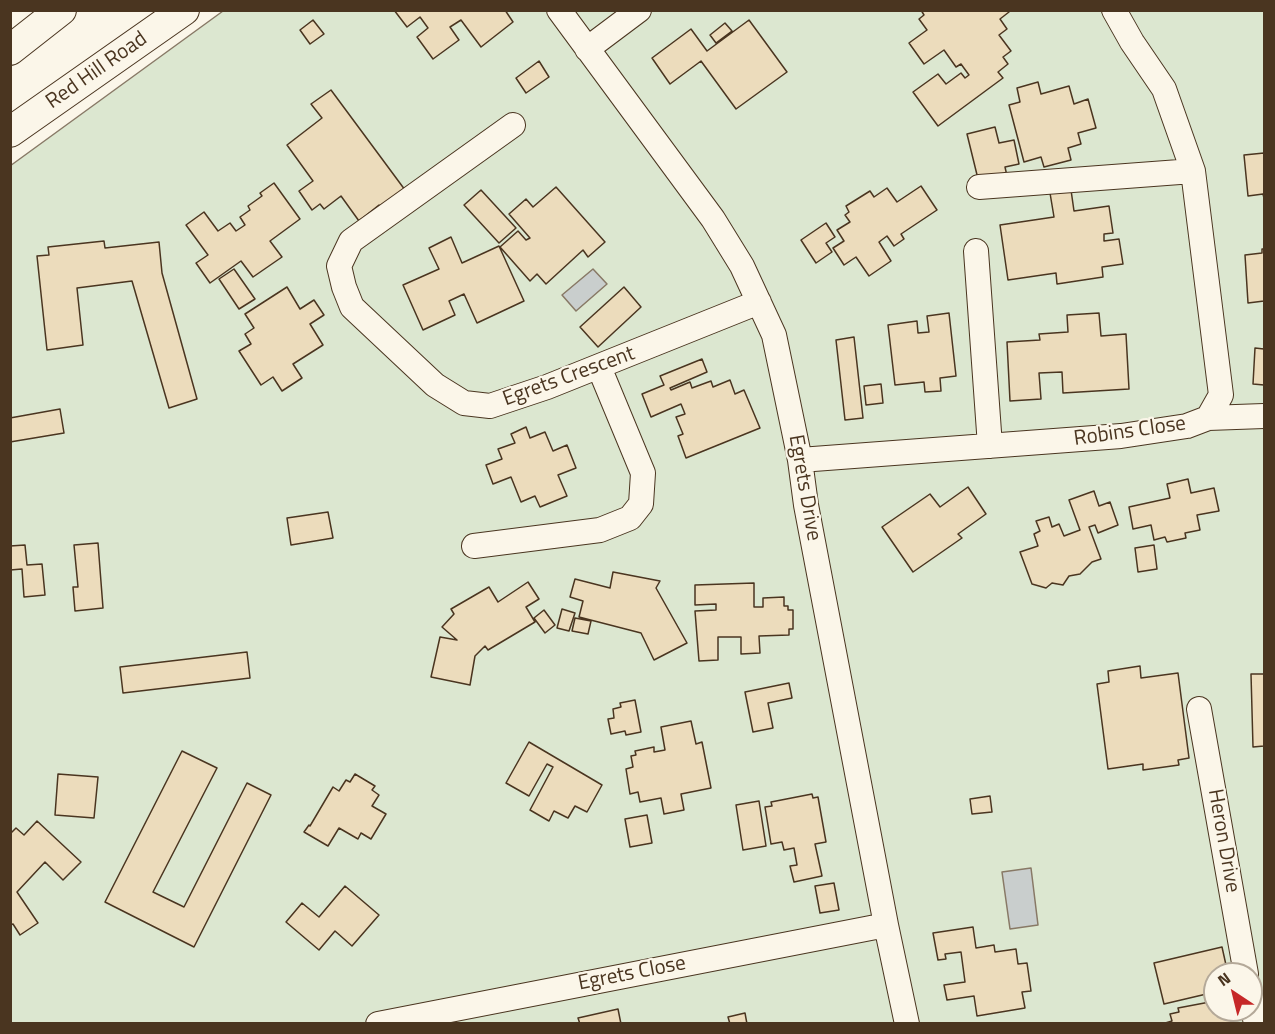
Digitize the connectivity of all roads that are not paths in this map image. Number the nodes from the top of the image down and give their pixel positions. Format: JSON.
{"nodes":[{"id":1,"x":184,"y":10,"type":"edge"},
{"id":2,"x":559,"y":10,"type":"edge"},
{"id":3,"x":639,"y":10,"type":"edge"},
{"id":4,"x":1114,"y":10,"type":"edge"},
{"id":5,"x":59,"y":11,"type":"edge"},
{"id":6,"x":587,"y":49,"type":"junction"},
{"id":7,"x":10,"y":50,"type":"edge"},
{"id":8,"x":513,"y":125,"type":"dead end"},
{"id":9,"x":10,"y":132,"type":"edge"},
{"id":10,"x":1193,"y":171,"type":"junction"},
{"id":11,"x":979,"y":187,"type":"dead end"},
{"id":12,"x":976,"y":250,"type":"dead end"},
{"id":13,"x":759,"y":302,"type":"junction"},
{"id":14,"x":599,"y":367,"type":"junction"},
{"id":15,"x":1264,"y":416,"type":"edge"},
{"id":16,"x":1208,"y":418,"type":"junction"},
{"id":17,"x":990,"y":446,"type":"junction"},
{"id":18,"x":800,"y":460,"type":"junction"},
{"id":19,"x":474,"y":546,"type":"dead end"},
{"id":20,"x":1199,"y":709,"type":"dead end"},
{"id":21,"x":886,"y":925,"type":"junction"},
{"id":22,"x":1244,"y":962,"type":"edge"},
{"id":23,"x":378,"y":1023,"type":"edge"},
{"id":24,"x":907,"y":1023,"type":"edge"}],
"edges":[{"from":1,"to":9,"type":"main road","name":"Red Hill Road"},
{"from":2,"to":6,"type":"street","name":"Egrets Drive"},
{"from":3,"to":6,"type":"street"},
{"from":4,"to":10,"type":"street","name":"Robins Close"},
{"from":5,"to":7,"type":"main road"},
{"from":6,"to":13,"type":"street","name":"Egrets Drive"},
{"from":8,"to":14,"type":"street","name":"Egrets Crescent"},
{"from":10,"to":11,"type":"street"},
{"from":10,"to":16,"type":"street","name":"Robins Close"},
{"from":12,"to":17,"type":"street"},
{"from":13,"to":14,"type":"street","name":"Egrets Crescent"},
{"from":13,"to":18,"type":"street","name":"Egrets Drive"},
{"from":14,"to":19,"type":"street"},
{"from":15,"to":16,"type":"street"},
{"from":16,"to":17,"type":"street","name":"Robins Close"},
{"from":17,"to":18,"type":"street","name":"Robins Close"},
{"from":18,"to":21,"type":"street","name":"Egrets Drive"},
{"from":20,"to":22,"type":"street","name":"Heron Drive"},
{"from":21,"to":23,"type":"street","name":"Egrets Close"},
{"from":21,"to":24,"type":"street","name":"Egrets Drive"}]}
